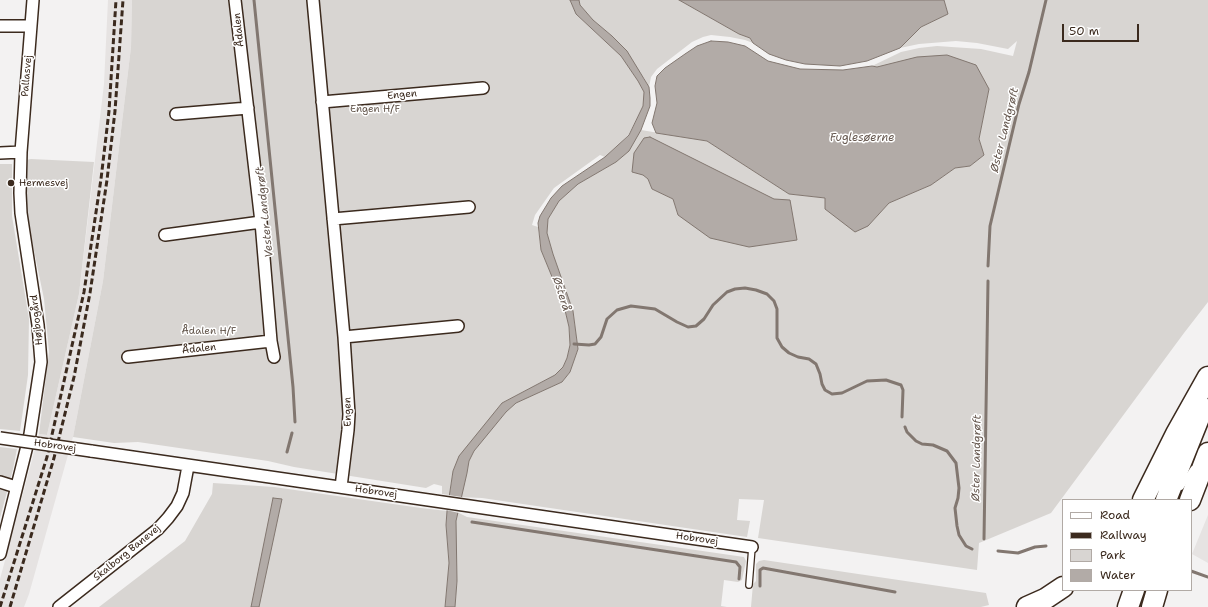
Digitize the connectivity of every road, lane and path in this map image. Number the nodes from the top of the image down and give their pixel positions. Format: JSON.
{"nodes":[{"id":1,"x":33,"y":0,"type":"edge"},
{"id":2,"x":235,"y":0,"type":"edge"},
{"id":3,"x":313,"y":0,"type":"edge"},
{"id":4,"x":0,"y":26,"type":"edge"},
{"id":5,"x":31,"y":26,"type":"junction"},
{"id":6,"x":483,"y":88,"type":"dead end"},
{"id":7,"x":322,"y":102,"type":"junction"},
{"id":8,"x":248,"y":108,"type":"junction"},
{"id":9,"x":176,"y":114,"type":"dead end"},
{"id":10,"x":21,"y":152,"type":"junction"},
{"id":11,"x":0,"y":153,"type":"edge"},
{"id":12,"x":469,"y":207,"type":"dead end"},
{"id":13,"x":333,"y":220,"type":"junction"},
{"id":14,"x":261,"y":222,"type":"junction"},
{"id":15,"x":165,"y":235,"type":"dead end"},
{"id":16,"x":458,"y":326,"type":"dead end"},
{"id":17,"x":344,"y":336,"type":"junction"},
{"id":18,"x":271,"y":341,"type":"junction"},
{"id":19,"x":128,"y":357,"type":"dead end"},
{"id":20,"x":274,"y":357,"type":"dead end"},
{"id":21,"x":1208,"y":377,"type":"edge"},
{"id":22,"x":1208,"y":397,"type":"edge"},
{"id":23,"x":0,"y":438,"type":"edge"},
{"id":24,"x":1208,"y":448,"type":"edge"},
{"id":25,"x":1208,"y":453,"type":"edge"},
{"id":26,"x":188,"y":466,"type":"junction"},
{"id":27,"x":1208,"y":473,"type":"edge"},
{"id":28,"x":0,"y":482,"type":"edge"},
{"id":29,"x":16,"y":487,"type":"junction"},
{"id":30,"x":341,"y":487,"type":"junction"},
{"id":31,"x":1144,"y":499,"type":"edge"},
{"id":32,"x":1166,"y":499,"type":"edge"},
{"id":33,"x":1172,"y":499,"type":"edge"},
{"id":34,"x":1190,"y":499,"type":"edge"},
{"id":35,"x":1192,"y":509,"type":"edge"},
{"id":36,"x":752,"y":547,"type":"joint"},
{"id":37,"x":0,"y":554,"type":"edge"},
{"id":38,"x":748,"y":585,"type":"dead end"},
{"id":39,"x":1062,"y":589,"type":"edge"},
{"id":40,"x":1134,"y":591,"type":"edge"},
{"id":41,"x":1157,"y":591,"type":"edge"},
{"id":42,"x":59,"y":607,"type":"edge"},
{"id":43,"x":1027,"y":607,"type":"edge"},
{"id":44,"x":1128,"y":607,"type":"edge"},
{"id":45,"x":1152,"y":607,"type":"edge"}],
"edges":[{"from":1,"to":5,"type":"street","name":"Pallasvej"},
{"from":2,"to":8,"type":"street","name":"Ådalen"},
{"from":3,"to":7,"type":"street","name":"Engen"},
{"from":4,"to":5,"type":"street"},
{"from":5,"to":10,"type":"street","name":"Pallasvej"},
{"from":6,"to":7,"type":"street","name":"Engen"},
{"from":7,"to":13,"type":"street","name":"Engen"},
{"from":8,"to":9,"type":"street"},
{"from":8,"to":14,"type":"street","name":"Ådalen"},
{"from":10,"to":11,"type":"street"},
{"from":10,"to":29,"type":"street","name":"Højbogård"},
{"from":12,"to":13,"type":"street"},
{"from":13,"to":17,"type":"street","name":"Engen"},
{"from":14,"to":15,"type":"street"},
{"from":14,"to":18,"type":"street","name":"Ådalen"},
{"from":16,"to":17,"type":"street"},
{"from":17,"to":30,"type":"street","name":"Engen"},
{"from":18,"to":19,"type":"street","name":"Ådalen"},
{"from":18,"to":20,"type":"street","name":"Ådalen"},
{"from":21,"to":31,"type":"highway"},
{"from":22,"to":32,"type":"highway"},
{"from":23,"to":26,"type":"street","name":"Hobrovej","bridge":true},
{"from":24,"to":33,"type":"lane"},
{"from":25,"to":34,"type":"highway"},
{"from":26,"to":30,"type":"street","name":"Hobrovej"},
{"from":26,"to":42,"type":"street","name":"Skalborg Banevej"},
{"from":27,"to":35,"type":"highway"},
{"from":28,"to":29,"type":"street"},
{"from":29,"to":37,"type":"street","name":"Højbogård"},
{"from":30,"to":36,"type":"street","name":"Hobrovej"},
{"from":36,"to":38,"type":"lane"},
{"from":39,"to":43,"type":"highway"},
{"from":40,"to":44,"type":"highway"},
{"from":41,"to":45,"type":"highway"}]}
